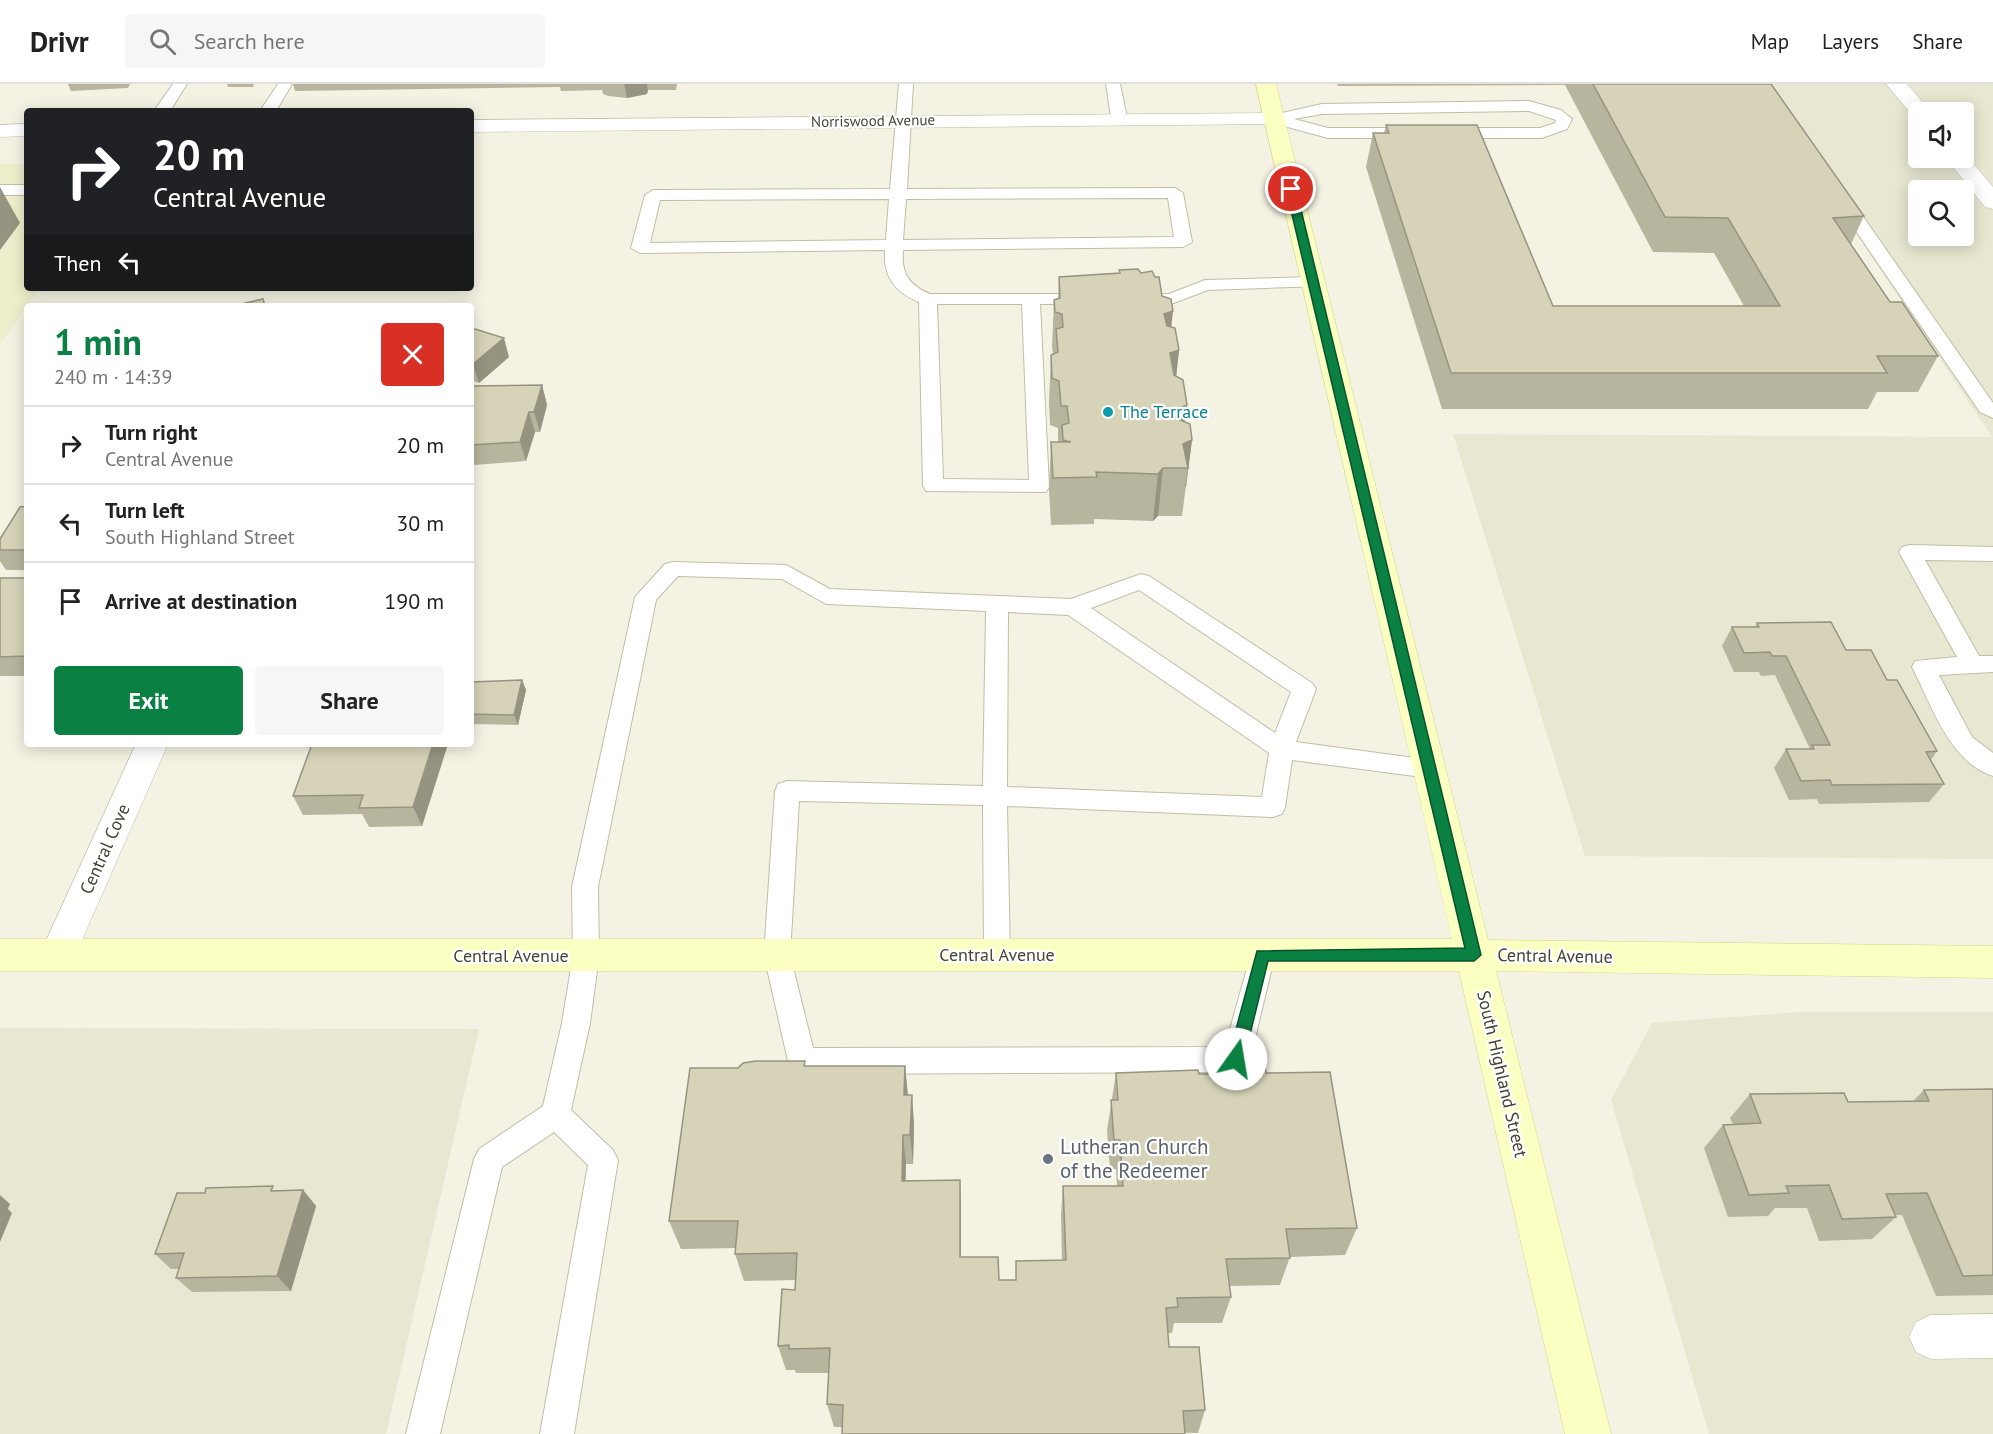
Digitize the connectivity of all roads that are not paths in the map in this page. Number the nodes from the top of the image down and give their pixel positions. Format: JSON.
{"nodes":[{"id":1,"x":180,"y":84,"type":"edge"},
{"id":2,"x":285,"y":84,"type":"edge"},
{"id":3,"x":906,"y":84,"type":"edge"},
{"id":4,"x":1113,"y":84,"type":"edge"},
{"id":5,"x":1266,"y":84,"type":"edge"},
{"id":6,"x":1896,"y":84,"type":"edge"},
{"id":7,"x":1911,"y":102,"type":"edge"},
{"id":8,"x":164,"y":108,"type":"edge"},
{"id":9,"x":270,"y":108,"type":"edge"},
{"id":10,"x":1119,"y":118,"type":"junction"},
{"id":11,"x":1274,"y":119,"type":"junction"},
{"id":12,"x":903,"y":121,"type":"junction"},
{"id":13,"x":474,"y":126,"type":"edge"},
{"id":14,"x":24,"y":130,"type":"edge"},
{"id":15,"x":0,"y":131,"type":"edge"},
{"id":16,"x":1965,"y":168,"type":"edge"},
{"id":17,"x":1831,"y":182,"type":"edge"},
{"id":18,"x":0,"y":190,"type":"edge"},
{"id":19,"x":24,"y":190,"type":"edge"},
{"id":20,"x":898,"y":194,"type":"junction"},
{"id":21,"x":1993,"y":202,"type":"edge"},
{"id":22,"x":894,"y":245,"type":"junction"},
{"id":23,"x":1313,"y":282,"type":"junction"},
{"id":24,"x":928,"y":299,"type":"junction"},
{"id":25,"x":1031,"y":299,"type":"junction"},
{"id":26,"x":1993,"y":412,"type":"edge"},
{"id":27,"x":1993,"y":554,"type":"edge"},
{"id":28,"x":997,"y":604,"type":"junction"},
{"id":29,"x":1073,"y":607,"type":"junction"},
{"id":30,"x":1983,"y":664,"type":"edge"},
{"id":31,"x":151,"y":747,"type":"edge"},
{"id":32,"x":1281,"y":749,"type":"junction"},
{"id":33,"x":1993,"y":767,"type":"edge"},
{"id":34,"x":1430,"y":769,"type":"junction"},
{"id":35,"x":995,"y":796,"type":"junction"},
{"id":36,"x":58,"y":954,"type":"junction"},
{"id":37,"x":0,"y":955,"type":"edge"},
{"id":38,"x":777,"y":955,"type":"junction"},
{"id":39,"x":997,"y":955,"type":"junction"},
{"id":40,"x":1262,"y":955,"type":"junction"},
{"id":41,"x":1474,"y":955,"type":"junction"},
{"id":42,"x":586,"y":956,"type":"junction"},
{"id":43,"x":1993,"y":962,"type":"edge"},
{"id":44,"x":556,"y":1114,"type":"junction"},
{"id":45,"x":1993,"y":1336,"type":"edge"},
{"id":46,"x":1931,"y":1337,"type":"dead end"},
{"id":47,"x":423,"y":1434,"type":"edge"},
{"id":48,"x":556,"y":1434,"type":"edge"},
{"id":49,"x":1588,"y":1434,"type":"edge"}],
"edges":[{"from":1,"to":8,"type":"lane"},
{"from":2,"to":9,"type":"lane"},
{"from":3,"to":12,"type":"lane"},
{"from":4,"to":10,"type":"lane"},
{"from":5,"to":11,"type":"main road","name":"South Highland Street"},
{"from":6,"to":7,"type":"street"},
{"from":10,"to":11,"type":"street","name":"Norriswood Avenue"},
{"from":10,"to":12,"type":"street","name":"Norriswood Avenue"},
{"from":11,"to":11,"type":"lane"},
{"from":11,"to":23,"type":"main road","name":"South Highland Street"},
{"from":12,"to":13,"type":"street","name":"Norriswood Avenue"},
{"from":12,"to":20,"type":"lane"},
{"from":14,"to":15,"type":"street"},
{"from":16,"to":21,"type":"street"},
{"from":17,"to":26,"type":"lane"},
{"from":18,"to":19,"type":"lane"},
{"from":20,"to":22,"type":"lane"},
{"from":20,"to":22,"type":"lane"},
{"from":20,"to":22,"type":"lane"},
{"from":22,"to":24,"type":"lane"},
{"from":23,"to":25,"type":"lane"},
{"from":23,"to":34,"type":"main road","name":"South Highland Street"},
{"from":24,"to":25,"type":"lane"},
{"from":24,"to":25,"type":"lane"},
{"from":27,"to":30,"type":"lane"},
{"from":28,"to":29,"type":"lane"},
{"from":28,"to":35,"type":"lane"},
{"from":28,"to":42,"type":"lane"},
{"from":29,"to":32,"type":"lane"},
{"from":29,"to":32,"type":"lane"},
{"from":30,"to":33,"type":"lane"},
{"from":31,"to":36,"type":"street","name":"Central Cove"},
{"from":32,"to":34,"type":"lane"},
{"from":32,"to":35,"type":"lane"},
{"from":34,"to":41,"type":"main road","name":"South Highland Street"},
{"from":35,"to":38,"type":"lane"},
{"from":35,"to":39,"type":"lane"},
{"from":36,"to":37,"type":"main road","name":"Central Avenue"},
{"from":36,"to":42,"type":"main road","name":"Central Avenue"},
{"from":38,"to":39,"type":"main road","name":"Central Avenue"},
{"from":38,"to":40,"type":"lane"},
{"from":38,"to":42,"type":"main road","name":"Central Avenue"},
{"from":39,"to":40,"type":"main road","name":"Central Avenue"},
{"from":40,"to":41,"type":"main road","name":"Central Avenue"},
{"from":41,"to":43,"type":"main road","name":"Central Avenue"},
{"from":41,"to":49,"type":"main road","name":"South Highland Street"},
{"from":42,"to":44,"type":"lane"},
{"from":44,"to":47,"type":"lane"},
{"from":44,"to":48,"type":"lane"},
{"from":45,"to":46,"type":"street"}]}
